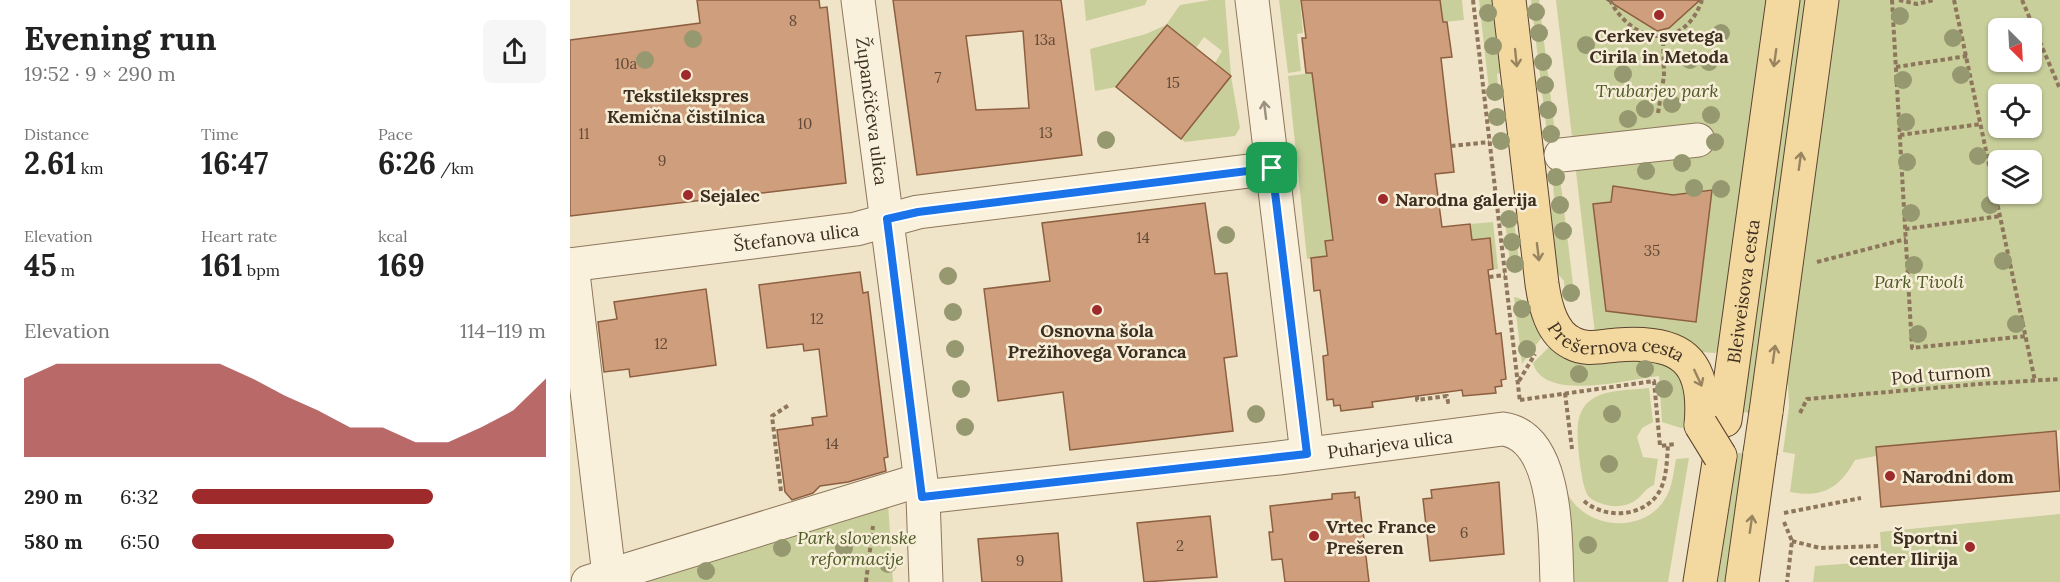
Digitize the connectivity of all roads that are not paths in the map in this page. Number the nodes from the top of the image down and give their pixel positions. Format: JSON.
{"nodes":[{"id":1,"x":858,"y":0,"type":"edge"},
{"id":2,"x":1252,"y":0,"type":"edge"},
{"id":3,"x":1509,"y":0,"type":"edge"},
{"id":4,"x":1783,"y":0,"type":"edge"},
{"id":5,"x":1822,"y":0,"type":"edge"},
{"id":6,"x":1698,"y":140,"type":"dead end"},
{"id":7,"x":1561,"y":155,"type":"dead end"},
{"id":8,"x":1272,"y":168,"type":"junction"},
{"id":9,"x":887,"y":219,"type":"junction"},
{"id":10,"x":571,"y":265,"type":"edge"},
{"id":11,"x":1713,"y":422,"type":"junction"},
{"id":12,"x":1307,"y":454,"type":"junction"},
{"id":13,"x":921,"y":489,"type":"junction"},
{"id":14,"x":599,"y":579,"type":"edge"},
{"id":15,"x":926,"y":582,"type":"edge"},
{"id":16,"x":1557,"y":582,"type":"edge"},
{"id":17,"x":1700,"y":582,"type":"edge"},
{"id":18,"x":1742,"y":582,"type":"edge"}],
"edges":[{"from":1,"to":9,"type":"street","name":"Župančičeva ulica"},
{"from":8,"to":2,"type":"street","one_way":true},
{"from":3,"to":11,"type":"main road","name":"Prešernova cesta","one_way":true},
{"from":4,"to":11,"type":"main road","name":"Bleiweisova cesta","one_way":true},
{"from":18,"to":5,"type":"main road","one_way":true,"bridge":true},
{"from":6,"to":7,"type":"street"},
{"from":8,"to":9,"type":"street","name":"Štefanova ulica"},
{"from":8,"to":12,"type":"street"},
{"from":9,"to":10,"type":"street","name":"Štefanova ulica"},
{"from":9,"to":13,"type":"street","name":"Župančičeva ulica"},
{"from":10,"to":14,"type":"street"},
{"from":11,"to":17,"type":"main road","name":"Bleiweisova cesta"},
{"from":12,"to":13,"type":"street","name":"Puharjeva ulica"},
{"from":12,"to":16,"type":"street","name":"Puharjeva ulica"},
{"from":13,"to":14,"type":"street"},
{"from":13,"to":15,"type":"street","name":"Župančičeva ulica"}]}
